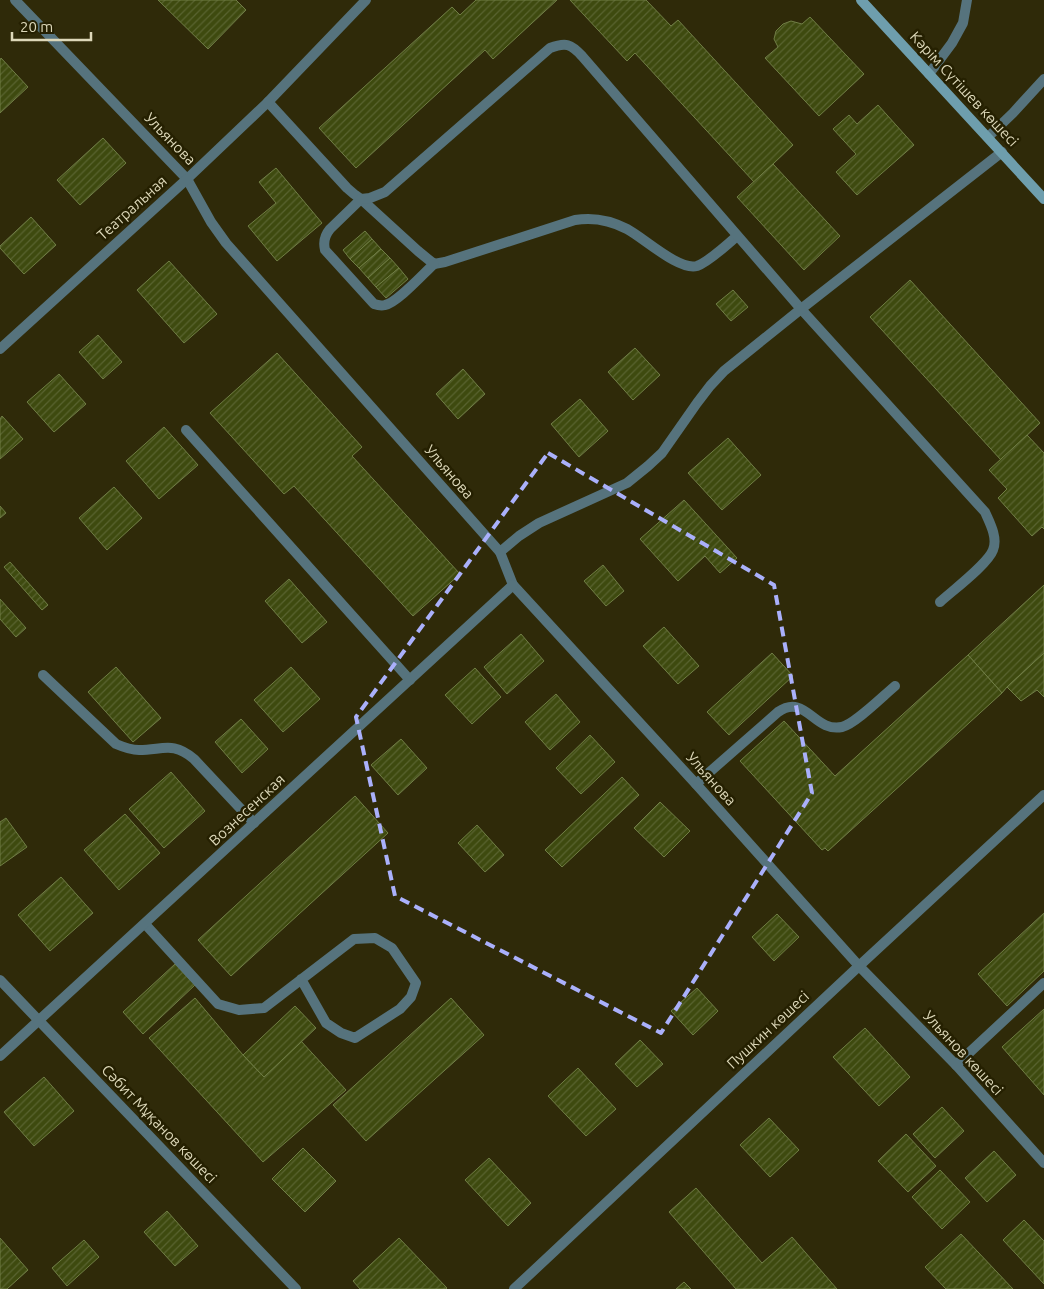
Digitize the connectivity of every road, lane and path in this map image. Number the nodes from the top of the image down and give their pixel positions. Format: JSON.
{"nodes":[{"id":1,"x":15,"y":0,"type":"edge"},
{"id":2,"x":366,"y":0,"type":"edge"},
{"id":3,"x":861,"y":0,"type":"edge"},
{"id":4,"x":967,"y":0,"type":"edge"},
{"id":5,"x":929,"y":74,"type":"junction"},
{"id":6,"x":1044,"y":78,"type":"edge"},
{"id":7,"x":268,"y":102,"type":"junction"},
{"id":8,"x":988,"y":137,"type":"junction"},
{"id":9,"x":1002,"y":152,"type":"junction"},
{"id":10,"x":187,"y":178,"type":"junction"},
{"id":11,"x":361,"y":199,"type":"junction"},
{"id":12,"x":1044,"y":199,"type":"edge"},
{"id":13,"x":737,"y":236,"type":"junction"},
{"id":14,"x":434,"y":264,"type":"junction"},
{"id":15,"x":801,"y":309,"type":"junction"},
{"id":16,"x":0,"y":349,"type":"edge"},
{"id":17,"x":186,"y":430,"type":"dead end"},
{"id":18,"x":500,"y":552,"type":"junction"},
{"id":19,"x":513,"y":585,"type":"junction"},
{"id":20,"x":940,"y":602,"type":"dead end"},
{"id":21,"x":43,"y":675,"type":"dead end"},
{"id":22,"x":410,"y":680,"type":"junction"},
{"id":23,"x":895,"y":686,"type":"dead end"},
{"id":24,"x":696,"y":784,"type":"junction"},
{"id":25,"x":1044,"y":795,"type":"edge"},
{"id":26,"x":254,"y":823,"type":"junction"},
{"id":27,"x":145,"y":924,"type":"junction"},
{"id":28,"x":859,"y":966,"type":"junction"},
{"id":29,"x":301,"y":979,"type":"junction"},
{"id":30,"x":0,"y":980,"type":"edge"},
{"id":31,"x":1042,"y":989,"type":"edge"},
{"id":32,"x":39,"y":1021,"type":"junction"},
{"id":33,"x":0,"y":1056,"type":"edge"},
{"id":34,"x":956,"y":1065,"type":"junction"},
{"id":35,"x":1044,"y":1163,"type":"edge"},
{"id":36,"x":296,"y":1289,"type":"edge"},
{"id":37,"x":514,"y":1289,"type":"edge"}],
"edges":[{"from":1,"to":10,"type":"street","name":"Ульянова"},
{"from":2,"to":7,"type":"street","name":"Театральная"},
{"from":3,"to":5,"type":"main road","name":"Кәрім Сүтішев көшесі"},
{"from":4,"to":5,"type":"street"},
{"from":5,"to":8,"type":"main road","name":"Кәрім Сүтішев көшесі"},
{"from":6,"to":8,"type":"street"},
{"from":7,"to":10,"type":"street","name":"Театральная"},
{"from":7,"to":11,"type":"street"},
{"from":8,"to":9,"type":"main road","name":"Кәрім Сүтішев көшесі"},
{"from":9,"to":12,"type":"main road","name":"Кәрім Сүтішев көшесі"},
{"from":9,"to":15,"type":"street"},
{"from":10,"to":16,"type":"street","name":"Театральная"},
{"from":10,"to":18,"type":"street","name":"Ульянова"},
{"from":11,"to":13,"type":"street"},
{"from":11,"to":14,"type":"street"},
{"from":11,"to":14,"type":"street"},
{"from":13,"to":14,"type":"street"},
{"from":13,"to":15,"type":"street"},
{"from":15,"to":18,"type":"street"},
{"from":15,"to":20,"type":"street"},
{"from":17,"to":22,"type":"street"},
{"from":18,"to":19,"type":"street","name":"Ульянова"},
{"from":19,"to":22,"type":"street","name":"Вознесенская"},
{"from":19,"to":24,"type":"street","name":"Ульянова"},
{"from":21,"to":26,"type":"street"},
{"from":22,"to":26,"type":"street","name":"Вознесенская"},
{"from":23,"to":24,"type":"street"},
{"from":24,"to":28,"type":"street","name":"Ульянова"},
{"from":25,"to":28,"type":"street","name":"Пушкин көшесі"},
{"from":26,"to":27,"type":"street","name":"Вознесенская"},
{"from":27,"to":29,"type":"street"},
{"from":27,"to":32,"type":"street","name":"Вознесенская"},
{"from":28,"to":34,"type":"street","name":"Ульянов көшесі"},
{"from":28,"to":37,"type":"street","name":"Пушкин көшесі"},
{"from":29,"to":29,"type":"street"},
{"from":30,"to":32,"type":"street","name":"Сәбит Мұқанов көшесі"},
{"from":31,"to":34,"type":"street"},
{"from":32,"to":33,"type":"street","name":"Вознесенская"},
{"from":32,"to":36,"type":"street","name":"Сәбит Мұқанов көшесі"},
{"from":34,"to":35,"type":"street","name":"Ульянов көшесі"}]}
